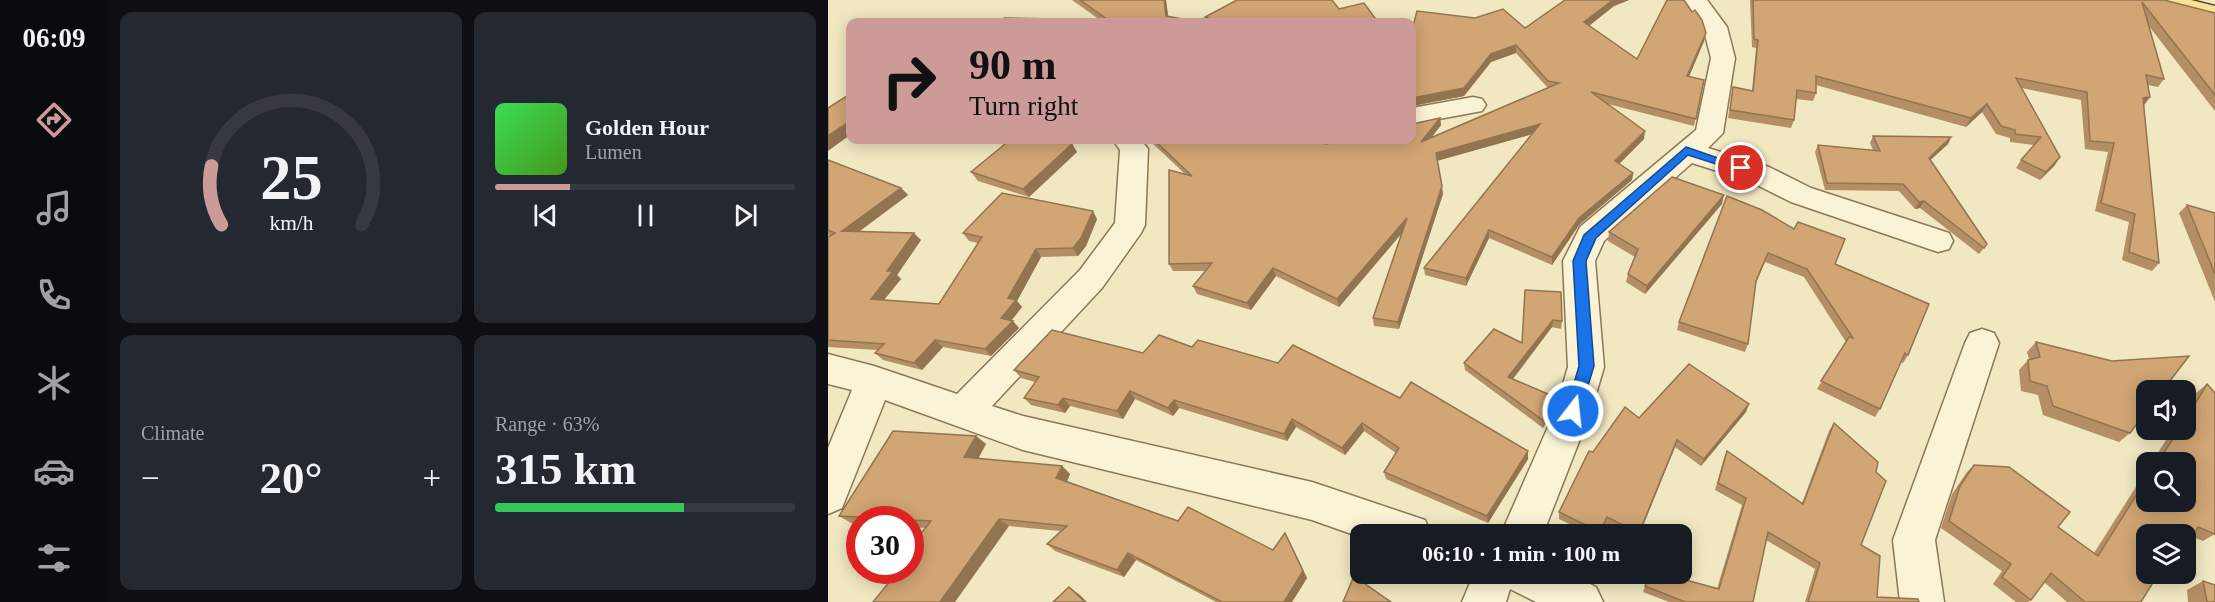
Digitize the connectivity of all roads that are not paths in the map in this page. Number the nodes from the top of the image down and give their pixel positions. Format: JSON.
{"nodes":[{"id":1,"x":1695,"y":0,"type":"edge"},
{"id":2,"x":2164,"y":0,"type":"edge"},
{"id":3,"x":2215,"y":13,"type":"edge"},
{"id":4,"x":1473,"y":105,"type":"dead end"},
{"id":5,"x":1416,"y":115,"type":"edge"},
{"id":6,"x":1130,"y":144,"type":"edge"},
{"id":7,"x":1686,"y":151,"type":"junction"},
{"id":8,"x":1938,"y":241,"type":"dead end"},
{"id":9,"x":1982,"y":343,"type":"dead end"},
{"id":10,"x":828,"y":369,"type":"edge"},
{"id":11,"x":874,"y":381,"type":"junction"},
{"id":12,"x":963,"y":412,"type":"junction"},
{"id":13,"x":828,"y":495,"type":"edge"},
{"id":14,"x":1380,"y":524,"type":"edge"},
{"id":15,"x":1526,"y":524,"type":"edge"},
{"id":16,"x":1491,"y":584,"type":"edge"},
{"id":17,"x":1545,"y":584,"type":"edge"},
{"id":18,"x":1484,"y":602,"type":"edge"},
{"id":19,"x":1581,"y":602,"type":"edge"},
{"id":20,"x":1922,"y":602,"type":"edge"}],
"edges":[{"from":1,"to":7,"type":"street"},
{"from":2,"to":3,"type":"main road"},
{"from":4,"to":5,"type":"street"},
{"from":6,"to":12,"type":"street"},
{"from":7,"to":8,"type":"street"},
{"from":7,"to":15,"type":"street"},
{"from":9,"to":20,"type":"street"},
{"from":10,"to":11,"type":"street"},
{"from":11,"to":12,"type":"street"},
{"from":11,"to":13,"type":"street"},
{"from":12,"to":14,"type":"street"},
{"from":16,"to":18,"type":"street"},
{"from":17,"to":19,"type":"street"}]}
